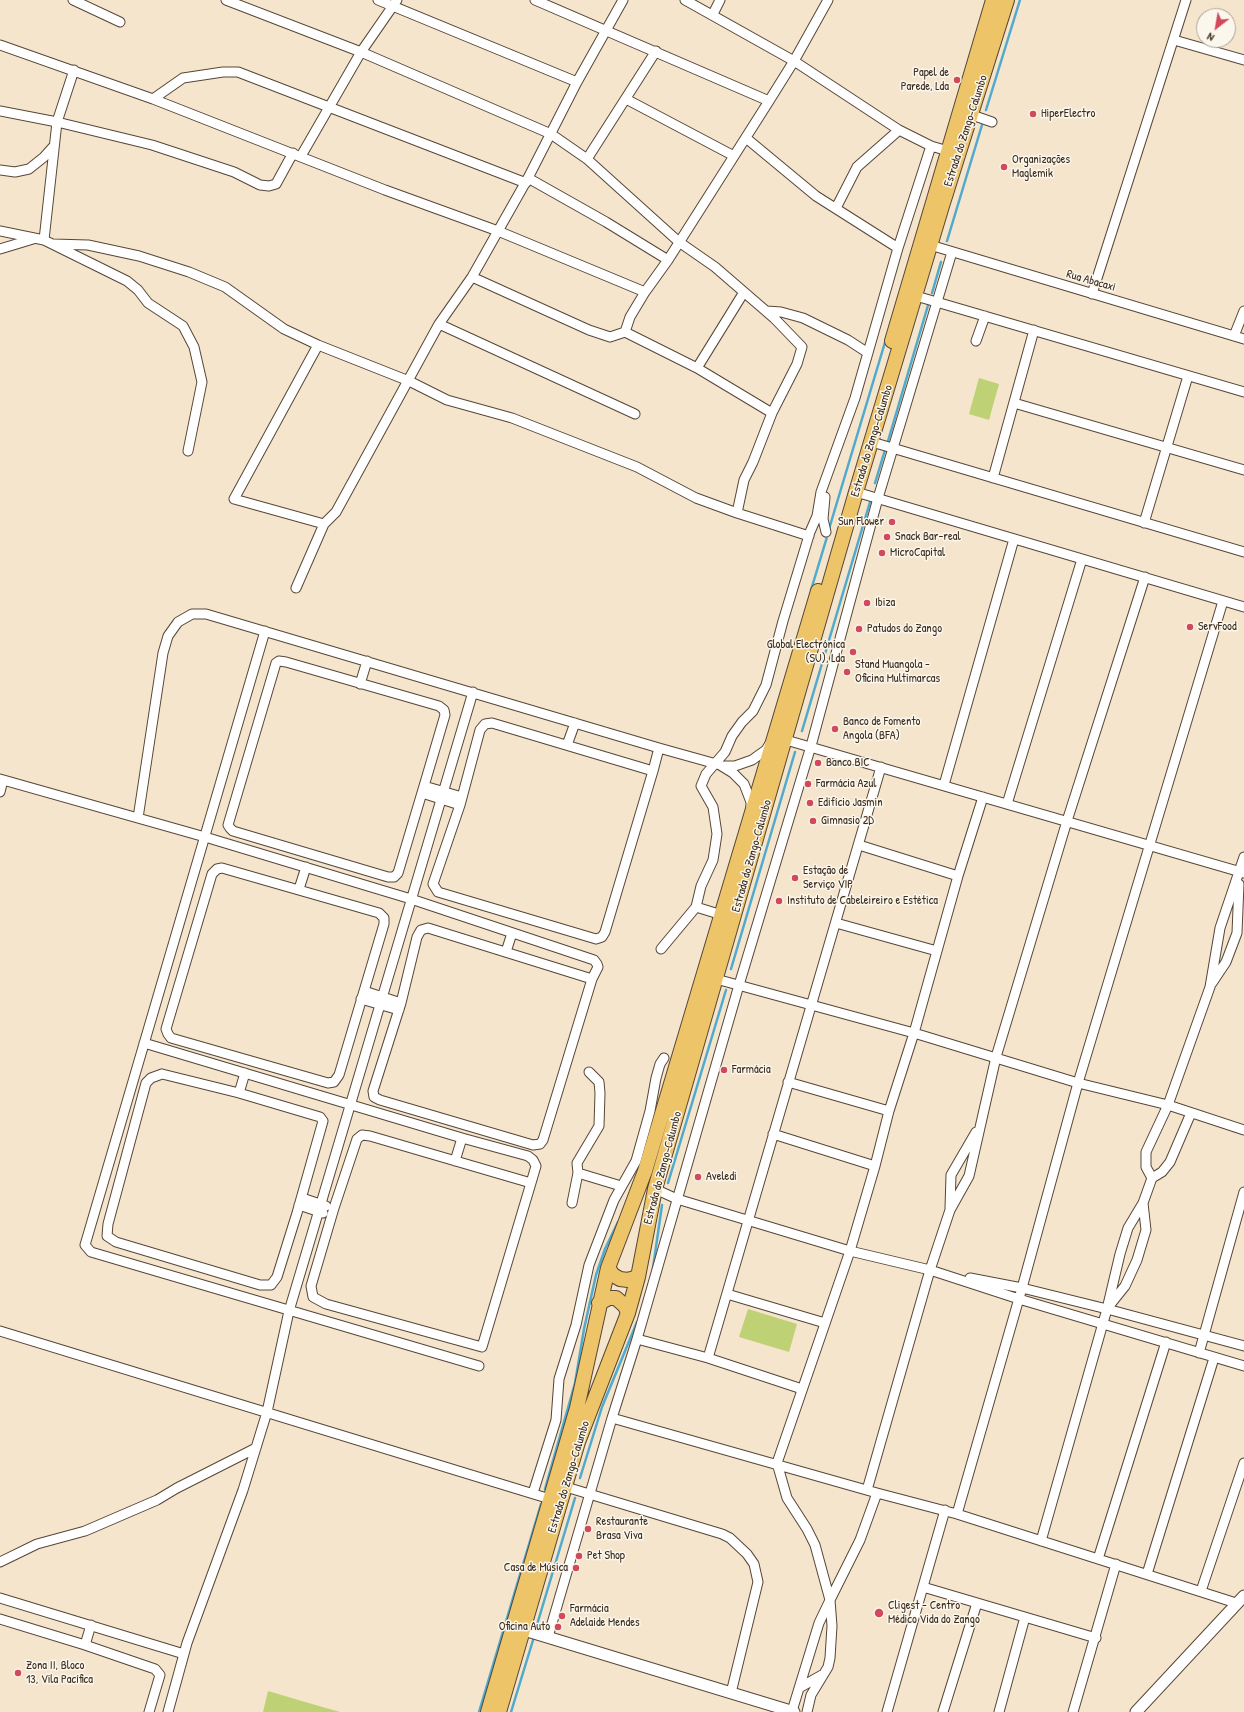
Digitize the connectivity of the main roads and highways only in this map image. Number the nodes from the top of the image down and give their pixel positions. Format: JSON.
{"nodes":[{"id":1,"x":993,"y":0,"type":"edge"},
{"id":2,"x":1007,"y":0,"type":"edge"},
{"id":3,"x":780,"y":738,"type":"junction"},
{"id":4,"x":608,"y":1268,"type":"junction"},
{"id":5,"x":638,"y":1277,"type":"junction"},
{"id":6,"x":599,"y":1303,"type":"junction"},
{"id":7,"x":628,"y":1313,"type":"junction"},
{"id":8,"x":488,"y":1712,"type":"edge"},
{"id":9,"x":499,"y":1712,"type":"edge"}],
"edges":[{"from":1,"to":3,"type":"main road","name":"Estrada do Zango-Calumbo"},
{"from":2,"to":3,"type":"main road","name":"Estrada do Zango-Calumbo"},
{"from":3,"to":4,"type":"main road","name":"Estrada do Zango-Calumbo"},
{"from":3,"to":5,"type":"main road","name":"Estrada do Zango-Calumbo"},
{"from":4,"to":5,"type":"main road"},
{"from":4,"to":6,"type":"main road","name":"Estrada do Zango-Calumbo"},
{"from":5,"to":7,"type":"main road","name":"Estrada do Zango-Calumbo"},
{"from":6,"to":7,"type":"main road"},
{"from":6,"to":8,"type":"main road","name":"Estrada do Zango-Calumbo"},
{"from":7,"to":9,"type":"main road","name":"Estrada do Zango-Calumbo"}]}
